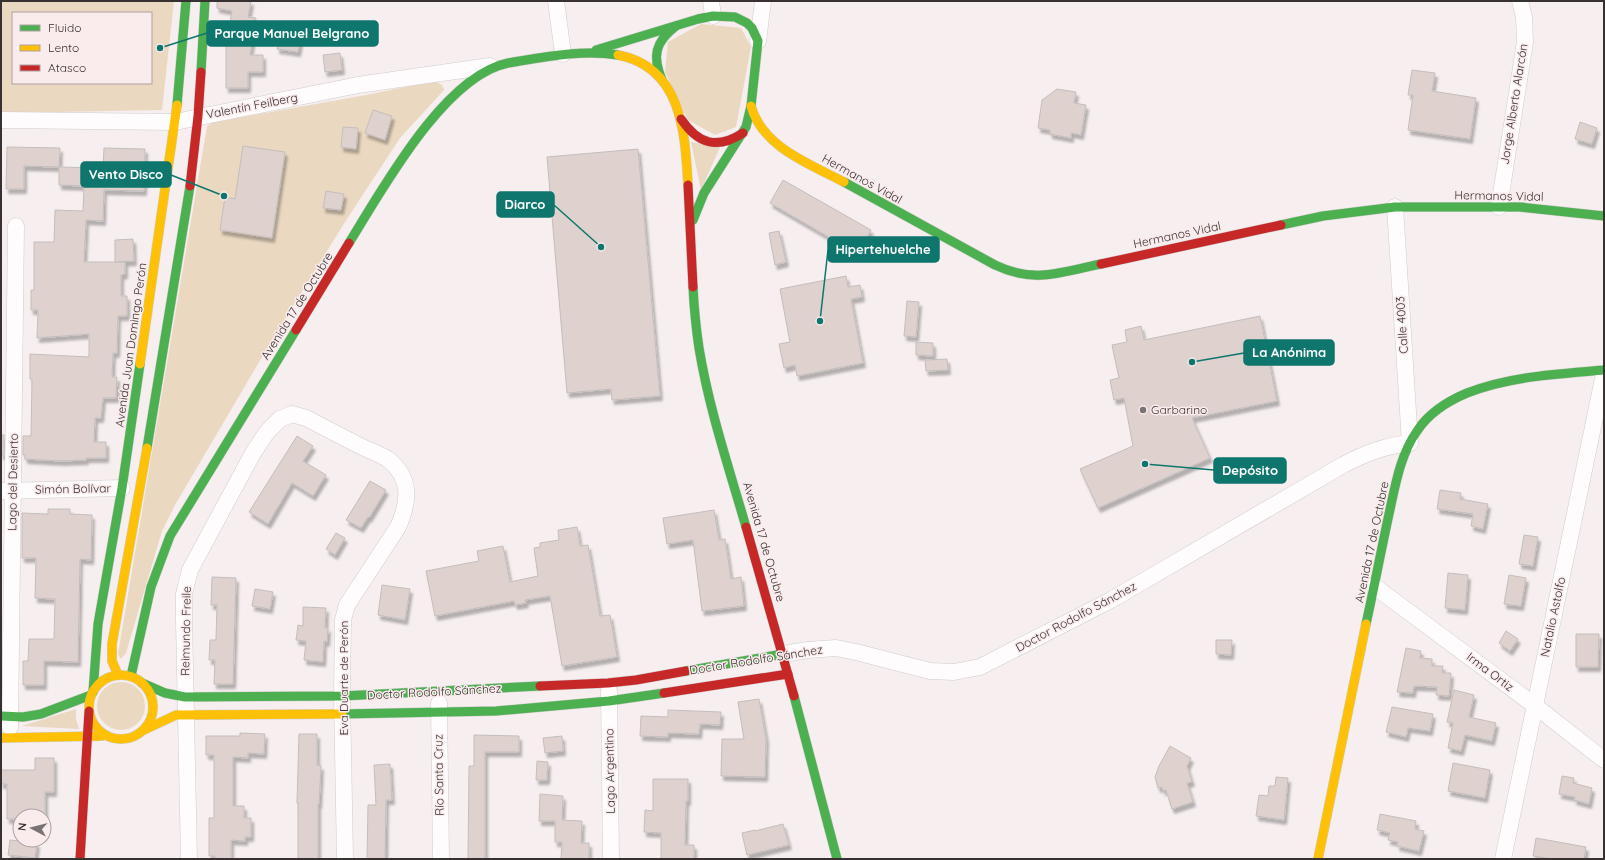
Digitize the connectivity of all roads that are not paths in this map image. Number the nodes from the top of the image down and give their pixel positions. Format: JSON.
{"nodes":[{"id":1,"x":186,"y":1,"type":"edge"},
{"id":2,"x":206,"y":1,"type":"edge"},
{"id":3,"x":556,"y":1,"type":"edge"},
{"id":4,"x":764,"y":1,"type":"edge"},
{"id":5,"x":1520,"y":1,"type":"edge"},
{"id":6,"x":712,"y":8,"type":"edge"},
{"id":7,"x":676,"y":26,"type":"junction"},
{"id":8,"x":758,"y":41,"type":"junction"},
{"id":9,"x":589,"y":52,"type":"junction"},
{"id":10,"x":563,"y":54,"type":"junction"},
{"id":11,"x":501,"y":64,"type":"junction"},
{"id":12,"x":662,"y":80,"type":"junction"},
{"id":13,"x":751,"y":106,"type":"junction"},
{"id":14,"x":198,"y":116,"type":"junction"},
{"id":15,"x":681,"y":119,"type":"junction"},
{"id":16,"x":1,"y":120,"type":"edge"},
{"id":17,"x":175,"y":122,"type":"junction"},
{"id":18,"x":743,"y":133,"type":"junction"},
{"id":19,"x":725,"y":143,"type":"junction"},
{"id":20,"x":741,"y":143,"type":"junction"},
{"id":21,"x":765,"y":145,"type":"dead end"},
{"id":22,"x":785,"y":150,"type":"junction"},
{"id":23,"x":1395,"y":207,"type":"junction"},
{"id":24,"x":1499,"y":207,"type":"junction"},
{"id":25,"x":1604,"y":216,"type":"edge"},
{"id":26,"x":16,"y":226,"type":"dead end"},
{"id":27,"x":691,"y":227,"type":"junction"},
{"id":28,"x":1604,"y":370,"type":"edge"},
{"id":29,"x":1604,"y":374,"type":"edge"},
{"id":30,"x":292,"y":414,"type":"joint"},
{"id":31,"x":1410,"y":443,"type":"junction"},
{"id":32,"x":122,"y":488,"type":"junction"},
{"id":33,"x":7,"y":491,"type":"edge"},
{"id":34,"x":1374,"y":586,"type":"junction"},
{"id":35,"x":783,"y":654,"type":"junction"},
{"id":36,"x":788,"y":674,"type":"junction"},
{"id":37,"x":118,"y":675,"type":"junction"},
{"id":38,"x":131,"y":676,"type":"junction"},
{"id":39,"x":142,"y":683,"type":"junction"},
{"id":40,"x":608,"y":683,"type":"junction"},
{"id":41,"x":440,"y":691,"type":"junction"},
{"id":42,"x":92,"y":693,"type":"junction"},
{"id":43,"x":342,"y":696,"type":"junction"},
{"id":44,"x":185,"y":697,"type":"junction"},
{"id":45,"x":609,"y":701,"type":"junction"},
{"id":46,"x":1534,"y":705,"type":"junction"},
{"id":47,"x":89,"y":711,"type":"junction"},
{"id":48,"x":438,"y":712,"type":"junction"},
{"id":49,"x":186,"y":714,"type":"junction"},
{"id":50,"x":343,"y":714,"type":"junction"},
{"id":51,"x":6,"y":716,"type":"edge"},
{"id":52,"x":144,"y":730,"type":"junction"},
{"id":53,"x":88,"y":737,"type":"junction"},
{"id":54,"x":110,"y":737,"type":"junction"},
{"id":55,"x":6,"y":738,"type":"edge"},
{"id":56,"x":87,"y":758,"type":"junction"},
{"id":57,"x":1604,"y":760,"type":"edge"},
{"id":58,"x":80,"y":859,"type":"edge"},
{"id":59,"x":189,"y":859,"type":"edge"},
{"id":60,"x":346,"y":859,"type":"edge"},
{"id":61,"x":441,"y":859,"type":"edge"},
{"id":62,"x":611,"y":859,"type":"edge"},
{"id":63,"x":837,"y":859,"type":"edge"},
{"id":64,"x":1318,"y":859,"type":"edge"},
{"id":65,"x":1503,"y":859,"type":"edge"}],
"edges":[{"from":1,"to":17,"type":"street","name":"Avenida Juan Domingo Perón"},
{"from":2,"to":14,"type":"street"},
{"from":3,"to":10,"type":"street"},
{"from":4,"to":8,"type":"street"},
{"from":5,"to":24,"type":"street","name":"Jorge Alberto Alarcón"},
{"from":6,"to":7,"type":"street","name":"Avenida 17 de Octubre"},
{"from":6,"to":8,"type":"street","name":"Avenida 17 de Octubre"},
{"from":7,"to":9,"type":"street","name":"Avenida 17 de Octubre"},
{"from":7,"to":12,"type":"street"},
{"from":8,"to":13,"type":"street","name":"Avenida 17 de Octubre"},
{"from":9,"to":10,"type":"street","name":"Avenida 17 de Octubre"},
{"from":9,"to":12,"type":"street","name":"Avenida 17 de Octubre"},
{"from":10,"to":11,"type":"street","name":"Avenida 17 de Octubre"},
{"from":11,"to":14,"type":"street","name":"Valentín Feilberg"},
{"from":11,"to":38,"type":"street","name":"Avenida 17 de Octubre"},
{"from":12,"to":15,"type":"street","name":"Avenida 17 de Octubre"},
{"from":13,"to":18,"type":"street","name":"Avenida 17 de Octubre"},
{"from":13,"to":22,"type":"street","name":"Hermanos Vidal"},
{"from":14,"to":17,"type":"street","name":"Valentín Feilberg"},
{"from":14,"to":37,"type":"street"},
{"from":15,"to":19,"type":"street"},
{"from":15,"to":27,"type":"street","name":"Avenida 17 de Octubre"},
{"from":16,"to":17,"type":"street","name":"Valentín Feilberg"},
{"from":17,"to":32,"type":"street","name":"Avenida Juan Domingo Perón"},
{"from":18,"to":19,"type":"street"},
{"from":18,"to":20,"type":"street","name":"Avenida 17 de Octubre"},
{"from":19,"to":20,"type":"street"},
{"from":20,"to":27,"type":"street","name":"Avenida 17 de Octubre"},
{"from":21,"to":22,"type":"street","name":"Hermanos Vidal"},
{"from":22,"to":23,"type":"street","name":"Hermanos Vidal"},
{"from":23,"to":24,"type":"street","name":"Hermanos Vidal"},
{"from":23,"to":31,"type":"street","name":"Calle 4003"},
{"from":24,"to":25,"type":"street","name":"Hermanos Vidal"},
{"from":26,"to":33,"type":"street","name":"Lago del Desierto"},
{"from":27,"to":35,"type":"street","name":"Avenida 17 de Octubre"},
{"from":28,"to":31,"type":"street","name":"Avenida 17 de Octubre"},
{"from":29,"to":46,"type":"street","name":"Natalio Astolfo"},
{"from":30,"to":43,"type":"street","name":"Eva Duarte de Perón"},
{"from":30,"to":44,"type":"street","name":"Reimundo Freile"},
{"from":31,"to":34,"type":"street","name":"Avenida 17 de Octubre"},
{"from":31,"to":35,"type":"street","name":"Doctor Rodolfo Sánchez"},
{"from":32,"to":33,"type":"street","name":"Simón Bolívar"},
{"from":32,"to":42,"type":"street","name":"Avenida Juan Domingo Perón"},
{"from":33,"to":51,"type":"street","name":"Lago del Desierto"},
{"from":34,"to":46,"type":"street","name":"Irma Ortiz"},
{"from":34,"to":64,"type":"street","name":"Avenida 17 de Octubre"},
{"from":35,"to":36,"type":"street","name":"Avenida 17 de Octubre"},
{"from":35,"to":40,"type":"street","name":"Doctor Rodolfo Sánchez"},
{"from":36,"to":45,"type":"street","name":"Doctor Rodolfo Sánchez"},
{"from":36,"to":63,"type":"street","name":"Avenida 17 de Octubre"},
{"from":37,"to":38,"type":"street"},
{"from":37,"to":42,"type":"street"},
{"from":38,"to":39,"type":"street"},
{"from":39,"to":44,"type":"street","name":"Doctor Rodolfo Sánchez"},
{"from":39,"to":52,"type":"street"},
{"from":40,"to":41,"type":"street","name":"Doctor Rodolfo Sánchez"},
{"from":40,"to":45,"type":"street","name":"Lago Argentino"},
{"from":41,"to":43,"type":"street","name":"Doctor Rodolfo Sánchez"},
{"from":41,"to":48,"type":"street","name":"Río Santa Cruz"},
{"from":42,"to":47,"type":"street"},
{"from":42,"to":51,"type":"street"},
{"from":43,"to":44,"type":"street","name":"Doctor Rodolfo Sánchez"},
{"from":43,"to":50,"type":"street","name":"Eva Duarte de Perón"},
{"from":44,"to":49,"type":"street","name":"Reimundo Freile"},
{"from":45,"to":48,"type":"street","name":"Doctor Rodolfo Sánchez"},
{"from":45,"to":62,"type":"street","name":"Lago Argentino"},
{"from":46,"to":57,"type":"street","name":"Irma Ortiz"},
{"from":46,"to":65,"type":"street","name":"Natalio Astolfo"},
{"from":47,"to":53,"type":"street"},
{"from":47,"to":54,"type":"street"},
{"from":48,"to":50,"type":"street","name":"Doctor Rodolfo Sánchez"},
{"from":48,"to":61,"type":"street","name":"Río Santa Cruz"},
{"from":49,"to":50,"type":"street","name":"Doctor Rodolfo Sánchez"},
{"from":49,"to":52,"type":"street","name":"Doctor Rodolfo Sánchez"},
{"from":49,"to":59,"type":"street","name":"Reimundo Freile"},
{"from":50,"to":60,"type":"street","name":"Eva Duarte de Perón"},
{"from":51,"to":55,"type":"street","name":"Lago del Desierto"},
{"from":52,"to":54,"type":"street"},
{"from":53,"to":54,"type":"street"},
{"from":53,"to":55,"type":"street"},
{"from":53,"to":56,"type":"street"},
{"from":54,"to":56,"type":"street"},
{"from":56,"to":58,"type":"street"}]}
